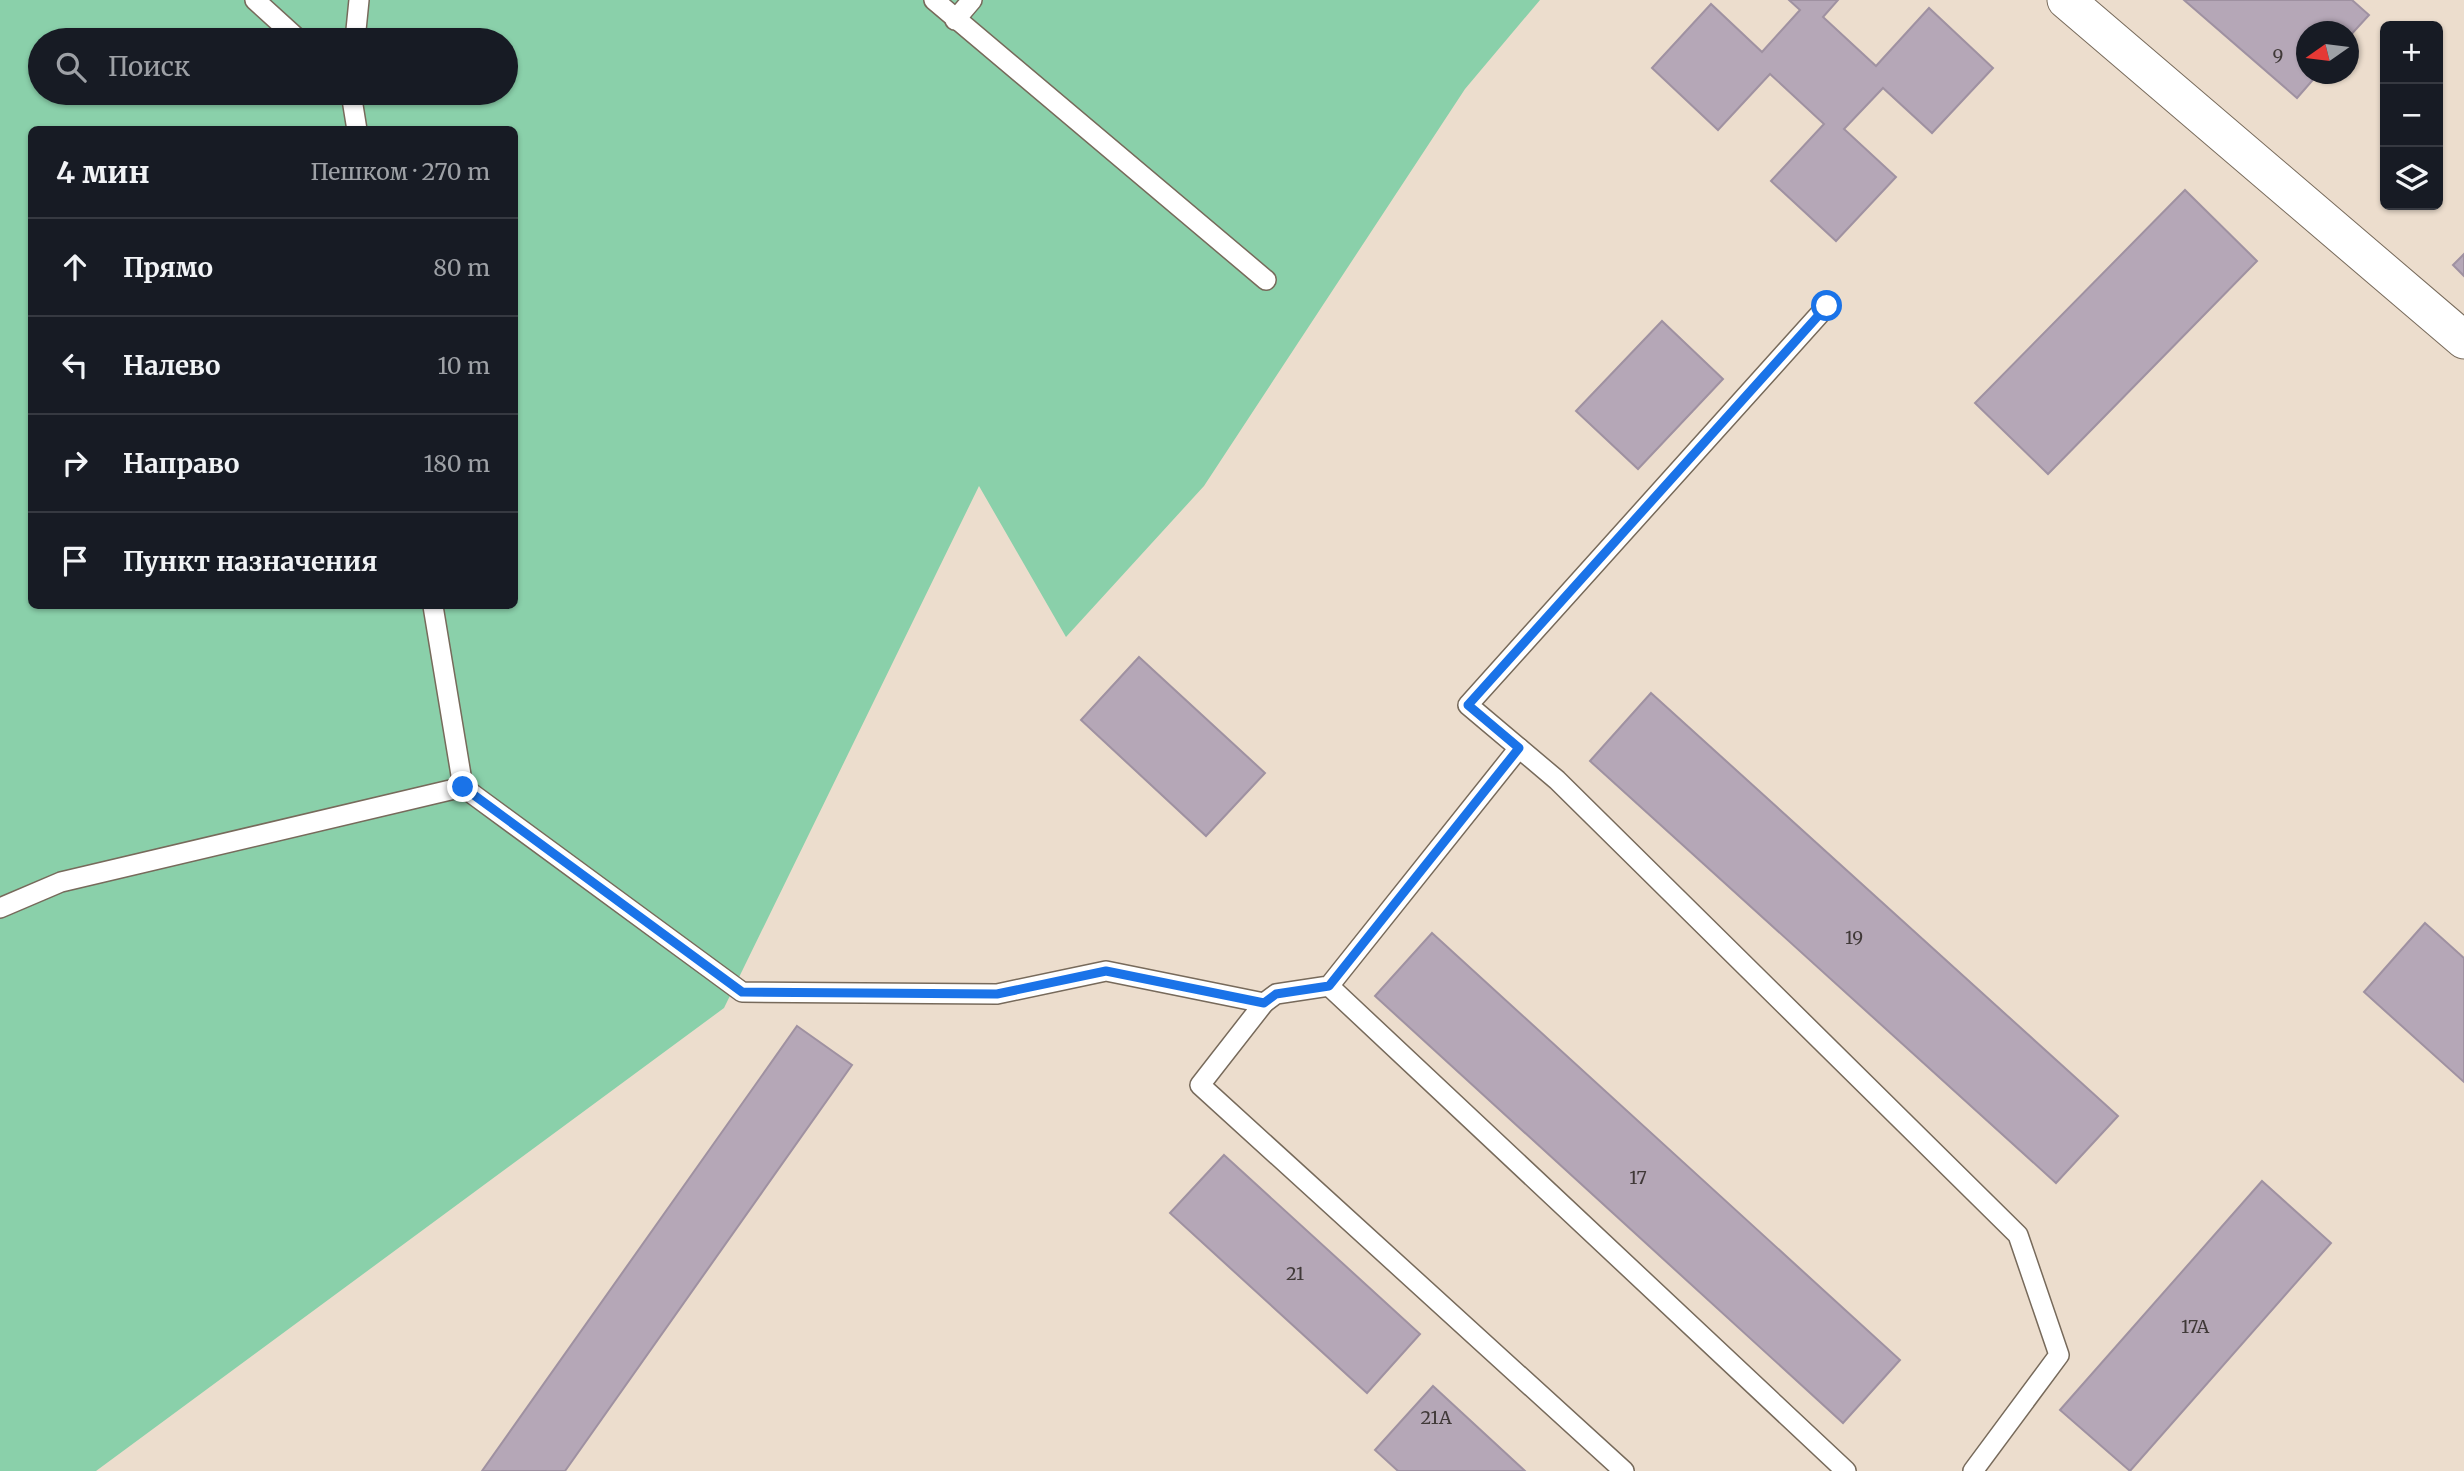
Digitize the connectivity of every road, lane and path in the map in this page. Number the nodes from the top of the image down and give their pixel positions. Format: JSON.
{"nodes":[{"id":1,"x":255,"y":0,"type":"edge"},
{"id":2,"x":359,"y":0,"type":"edge"},
{"id":3,"x":934,"y":0,"type":"edge"},
{"id":4,"x":972,"y":0,"type":"edge"},
{"id":5,"x":2066,"y":0,"type":"edge"},
{"id":6,"x":955,"y":20,"type":"junction"},
{"id":7,"x":286,"y":28,"type":"edge"},
{"id":8,"x":356,"y":28,"type":"edge"},
{"id":9,"x":353,"y":105,"type":"edge"},
{"id":10,"x":356,"y":126,"type":"edge"},
{"id":11,"x":1266,"y":280,"type":"dead end"},
{"id":12,"x":1827,"y":306,"type":"dead end"},
{"id":13,"x":2464,"y":340,"type":"edge"},
{"id":14,"x":433,"y":609,"type":"edge"},
{"id":15,"x":1519,"y":748,"type":"junction"},
{"id":16,"x":463,"y":787,"type":"junction"},
{"id":17,"x":0,"y":908,"type":"edge"},
{"id":18,"x":1329,"y":986,"type":"junction"},
{"id":19,"x":1264,"y":1003,"type":"junction"},
{"id":20,"x":1624,"y":1471,"type":"edge"},
{"id":21,"x":1846,"y":1471,"type":"edge"},
{"id":22,"x":1973,"y":1471,"type":"edge"}],
"edges":[{"from":1,"to":7,"type":"lane"},
{"from":2,"to":8,"type":"lane"},
{"from":3,"to":6,"type":"lane"},
{"from":4,"to":6,"type":"lane"},
{"from":5,"to":13,"type":"street"},
{"from":6,"to":11,"type":"lane"},
{"from":9,"to":10,"type":"lane"},
{"from":12,"to":15,"type":"lane"},
{"from":14,"to":16,"type":"lane"},
{"from":15,"to":18,"type":"lane"},
{"from":15,"to":22,"type":"lane"},
{"from":16,"to":17,"type":"lane"},
{"from":16,"to":19,"type":"lane"},
{"from":18,"to":19,"type":"lane"},
{"from":18,"to":21,"type":"lane"},
{"from":19,"to":20,"type":"lane"}]}
